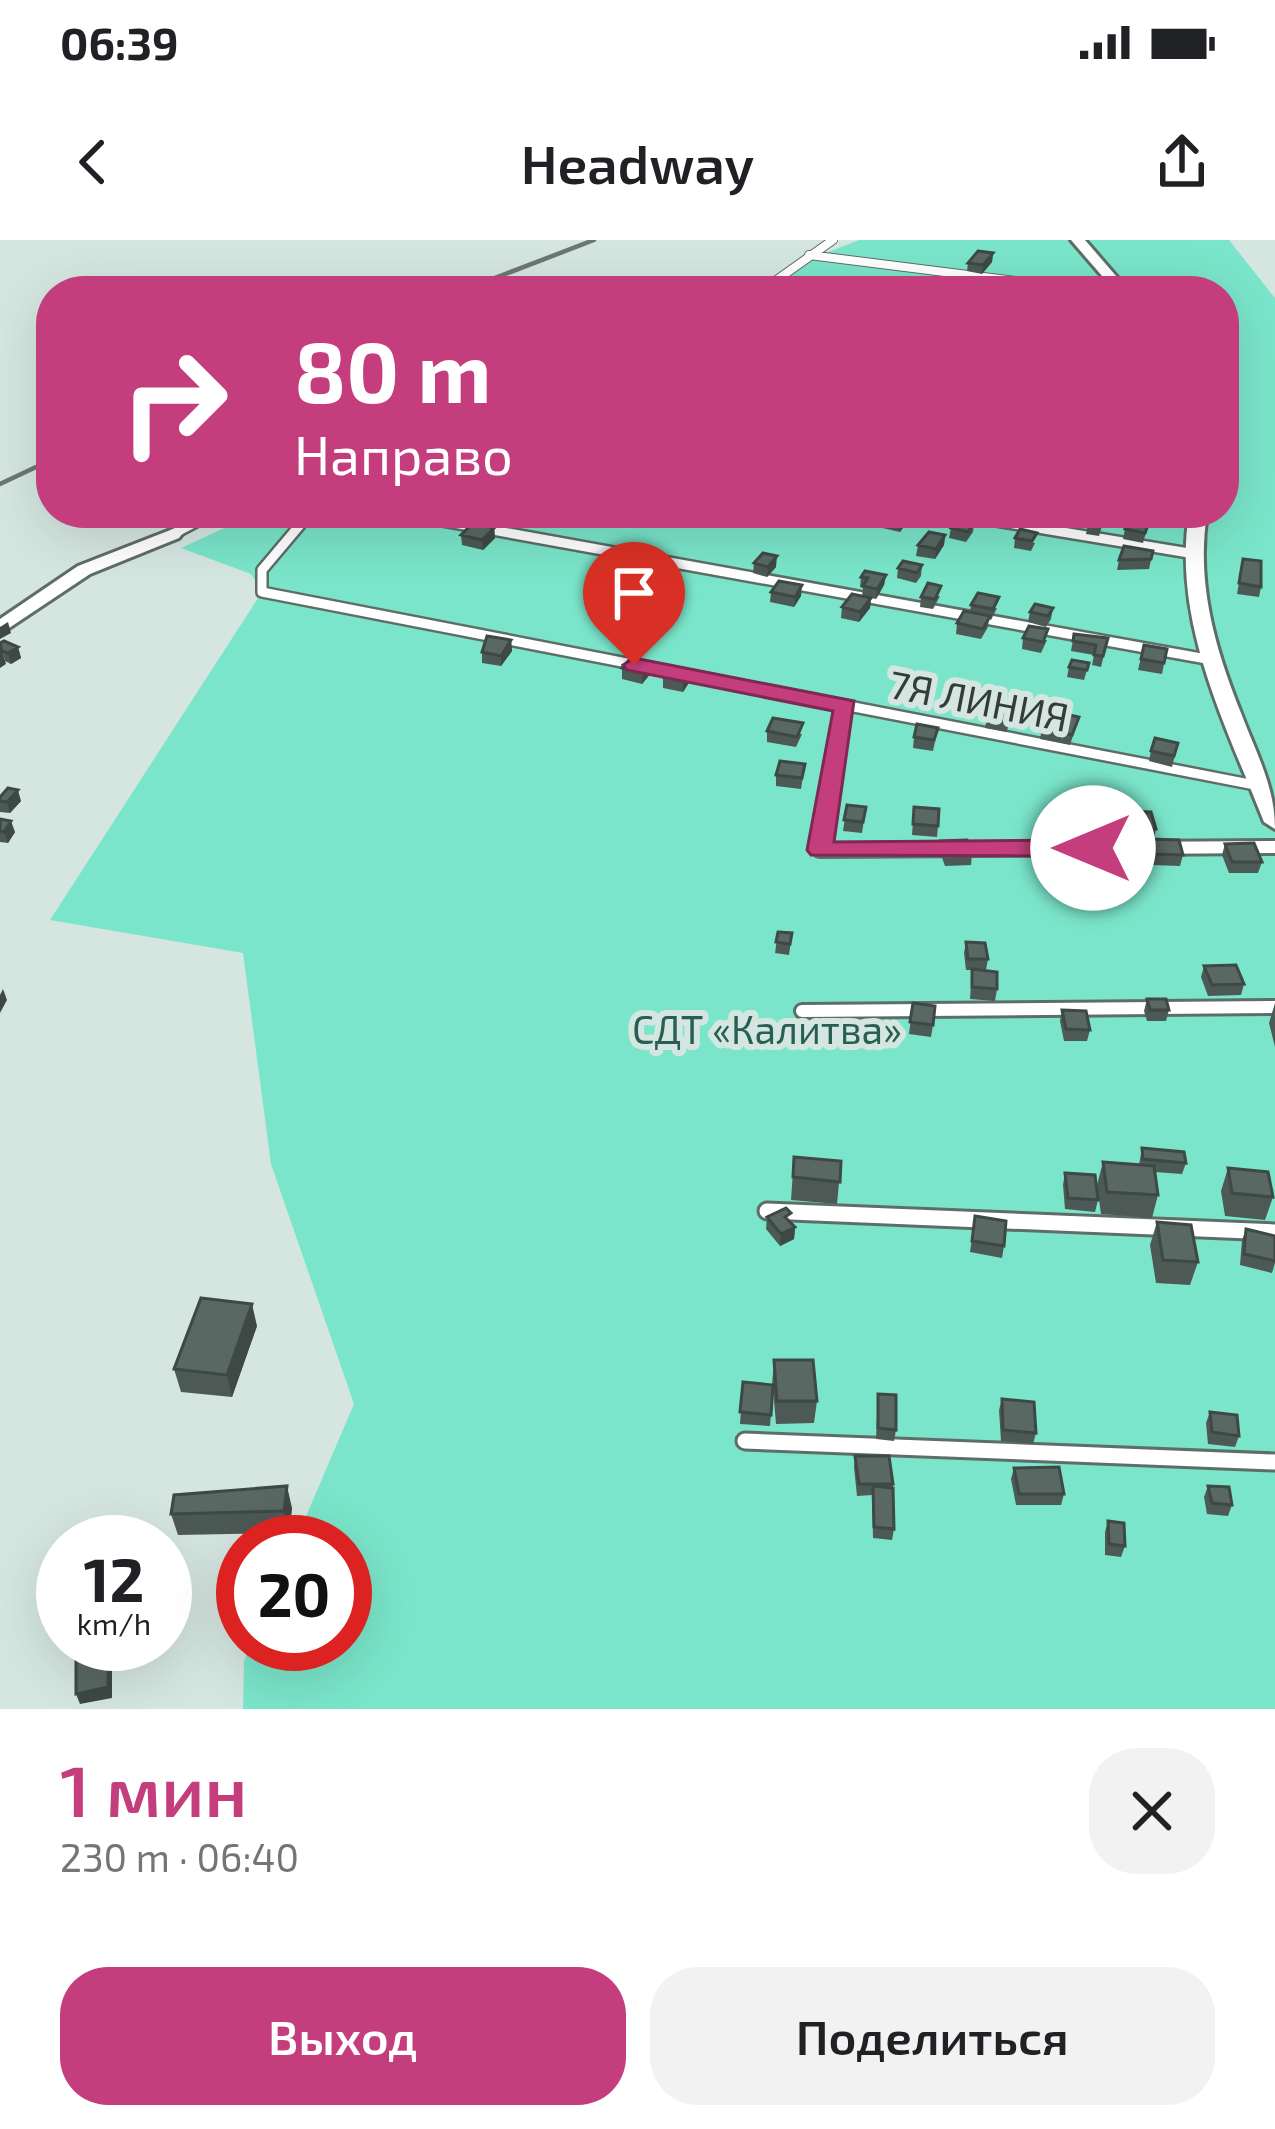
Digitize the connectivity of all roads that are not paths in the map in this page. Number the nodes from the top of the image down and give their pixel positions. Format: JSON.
{"nodes":[{"id":1,"x":833,"y":240,"type":"edge"},
{"id":2,"x":1078,"y":240,"type":"edge"},
{"id":3,"x":809,"y":255,"type":"junction"},
{"id":4,"x":792,"y":276,"type":"edge"},
{"id":5,"x":976,"y":276,"type":"edge"},
{"id":6,"x":1109,"y":276,"type":"edge"},
{"id":7,"x":184,"y":528,"type":"edge"},
{"id":8,"x":297,"y":528,"type":"edge"},
{"id":9,"x":481,"y":528,"type":"edge"},
{"id":10,"x":1038,"y":528,"type":"edge"},
{"id":11,"x":1197,"y":528,"type":"edge"},
{"id":12,"x":173,"y":534,"type":"joint"},
{"id":13,"x":1195,"y":554,"type":"junction"},
{"id":14,"x":0,"y":628,"type":"edge"},
{"id":15,"x":1211,"y":660,"type":"junction"},
{"id":16,"x":846,"y":706,"type":"junction"},
{"id":17,"x":1261,"y":786,"type":"junction"},
{"id":18,"x":1275,"y":822,"type":"edge"},
{"id":19,"x":1275,"y":847,"type":"edge"},
{"id":20,"x":1275,"y":1007,"type":"edge"},
{"id":21,"x":802,"y":1011,"type":"dead end"},
{"id":22,"x":767,"y":1211,"type":"edge"},
{"id":23,"x":1275,"y":1232,"type":"edge"},
{"id":24,"x":745,"y":1441,"type":"dead end"},
{"id":25,"x":1275,"y":1462,"type":"edge"}],
"edges":[{"from":1,"to":3,"type":"lane"},
{"from":2,"to":6,"type":"street"},
{"from":3,"to":4,"type":"lane"},
{"from":3,"to":5,"type":"lane"},
{"from":7,"to":12,"type":"lane"},
{"from":8,"to":16,"type":"lane","name":"7Я ЛИНИЯ"},
{"from":9,"to":15,"type":"lane"},
{"from":10,"to":13,"type":"lane"},
{"from":11,"to":13,"type":"street"},
{"from":12,"to":14,"type":"street"},
{"from":13,"to":15,"type":"street"},
{"from":15,"to":17,"type":"street"},
{"from":16,"to":17,"type":"lane","name":"7Я ЛИНИЯ"},
{"from":16,"to":19,"type":"lane"},
{"from":17,"to":18,"type":"street"},
{"from":20,"to":21,"type":"lane"},
{"from":22,"to":23,"type":"lane"},
{"from":24,"to":25,"type":"lane"}]}
